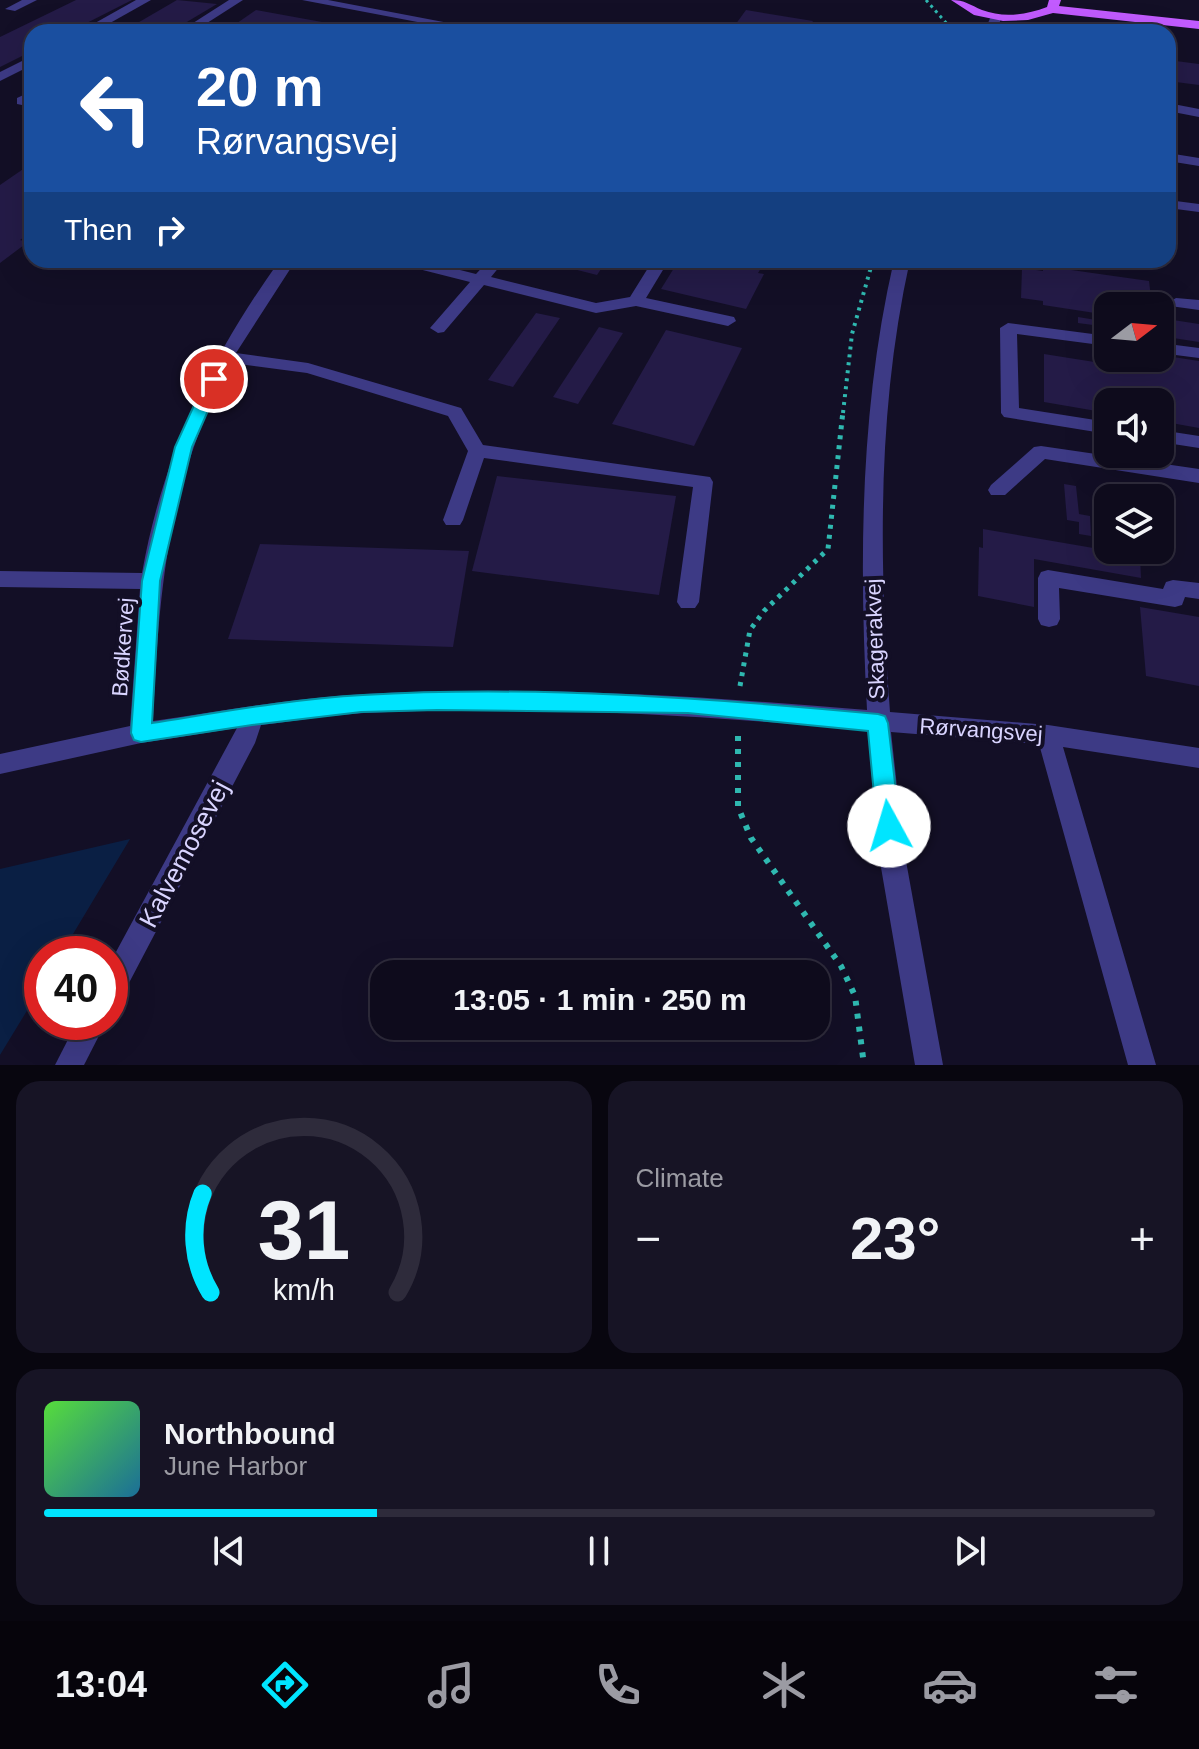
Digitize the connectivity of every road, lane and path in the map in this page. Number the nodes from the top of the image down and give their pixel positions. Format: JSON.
{"nodes":[{"id":1,"x":31,"y":0,"type":"edge"},
{"id":2,"x":145,"y":0,"type":"edge"},
{"id":3,"x":237,"y":0,"type":"edge"},
{"id":4,"x":311,"y":0,"type":"edge"},
{"id":5,"x":402,"y":0,"type":"edge"},
{"id":6,"x":957,"y":0,"type":"edge"},
{"id":7,"x":1064,"y":0,"type":"edge"},
{"id":8,"x":1054,"y":5,"type":"edge"},
{"id":9,"x":11,"y":9,"type":"dead end"},
{"id":10,"x":385,"y":14,"type":"junction"},
{"id":11,"x":996,"y":16,"type":"junction"},
{"id":12,"x":1199,"y":23,"type":"edge"},
{"id":13,"x":100,"y":24,"type":"edge"},
{"id":14,"x":198,"y":24,"type":"edge"},
{"id":15,"x":443,"y":24,"type":"edge"},
{"id":16,"x":993,"y":24,"type":"edge"},
{"id":17,"x":24,"y":64,"type":"edge"},
{"id":18,"x":0,"y":77,"type":"edge"},
{"id":19,"x":1176,"y":109,"type":"edge"},
{"id":20,"x":1199,"y":113,"type":"edge"},
{"id":21,"x":1176,"y":158,"type":"edge"},
{"id":22,"x":1199,"y":162,"type":"edge"},
{"id":23,"x":1176,"y":172,"type":"edge"},
{"id":24,"x":1199,"y":174,"type":"edge"},
{"id":25,"x":1176,"y":205,"type":"edge"},
{"id":26,"x":1199,"y":208,"type":"edge"},
{"id":27,"x":282,"y":268,"type":"edge"},
{"id":28,"x":433,"y":268,"type":"edge"},
{"id":29,"x":490,"y":268,"type":"edge"},
{"id":30,"x":656,"y":268,"type":"edge"},
{"id":31,"x":871,"y":268,"type":"edge"},
{"id":32,"x":900,"y":268,"type":"edge"},
{"id":33,"x":480,"y":280,"type":"junction"},
{"id":34,"x":636,"y":301,"type":"junction"},
{"id":35,"x":1176,"y":303,"type":"dead end"},
{"id":36,"x":1199,"y":305,"type":"edge"},
{"id":37,"x":728,"y":321,"type":"dead end"},
{"id":38,"x":438,"y":328,"type":"dead end"},
{"id":39,"x":1094,"y":339,"type":"edge"},
{"id":40,"x":1174,"y":350,"type":"edge"},
{"id":41,"x":1199,"y":353,"type":"edge"},
{"id":42,"x":224,"y":357,"type":"junction"},
{"id":43,"x":1094,"y":426,"type":"edge"},
{"id":44,"x":1174,"y":438,"type":"edge"},
{"id":45,"x":1199,"y":442,"type":"edge"},
{"id":46,"x":477,"y":451,"type":"junction"},
{"id":47,"x":1199,"y":476,"type":"edge"},
{"id":48,"x":998,"y":490,"type":"dead end"},
{"id":49,"x":453,"y":520,"type":"dead end"},
{"id":50,"x":0,"y":579,"type":"edge"},
{"id":51,"x":151,"y":581,"type":"junction"},
{"id":52,"x":1199,"y":591,"type":"edge"},
{"id":53,"x":688,"y":602,"type":"dead end"},
{"id":54,"x":1049,"y":619,"type":"dead end"},
{"id":55,"x":740,"y":709,"type":"junction"},
{"id":56,"x":252,"y":716,"type":"junction"},
{"id":57,"x":878,"y":723,"type":"junction"},
{"id":58,"x":141,"y":733,"type":"junction"},
{"id":59,"x":1048,"y":735,"type":"junction"},
{"id":60,"x":1199,"y":758,"type":"edge"},
{"id":61,"x":0,"y":764,"type":"edge"},
{"id":62,"x":128,"y":957,"type":"edge"},
{"id":63,"x":82,"y":1040,"type":"edge"},
{"id":64,"x":69,"y":1065,"type":"edge"},
{"id":65,"x":864,"y":1065,"type":"edge"},
{"id":66,"x":929,"y":1065,"type":"edge"},
{"id":67,"x":1142,"y":1065,"type":"edge"}],
"edges":[{"from":1,"to":9,"type":"street"},
{"from":2,"to":13,"type":"street"},
{"from":3,"to":14,"type":"street"},
{"from":4,"to":10,"type":"street"},
{"from":5,"to":10,"type":"street"},
{"from":6,"to":11,"type":"main road"},
{"from":7,"to":12,"type":"main road"},
{"from":8,"to":11,"type":"main road"},
{"from":8,"to":12,"type":"main road"},
{"from":10,"to":15,"type":"street"},
{"from":11,"to":16,"type":"street"},
{"from":17,"to":18,"type":"street"},
{"from":19,"to":20,"type":"street"},
{"from":21,"to":22,"type":"street"},
{"from":23,"to":24,"type":"street"},
{"from":25,"to":26,"type":"street"},
{"from":27,"to":42,"type":"street","name":"Bødkervej"},
{"from":28,"to":33,"type":"street"},
{"from":29,"to":33,"type":"street"},
{"from":30,"to":34,"type":"street"},
{"from":31,"to":55,"type":"path"},
{"from":32,"to":57,"type":"street","name":"Skagerakvej"},
{"from":33,"to":34,"type":"street"},
{"from":33,"to":38,"type":"street"},
{"from":34,"to":37,"type":"street"},
{"from":35,"to":36,"type":"street"},
{"from":39,"to":43,"type":"street"},
{"from":40,"to":41,"type":"street"},
{"from":42,"to":46,"type":"street"},
{"from":42,"to":51,"type":"street","name":"Bødkervej"},
{"from":44,"to":45,"type":"street"},
{"from":46,"to":49,"type":"street"},
{"from":46,"to":53,"type":"street"},
{"from":47,"to":48,"type":"street"},
{"from":50,"to":51,"type":"street"},
{"from":51,"to":58,"type":"street","name":"Bødkervej"},
{"from":52,"to":54,"type":"street"},
{"from":55,"to":56,"type":"street","name":"Rørvangsvej"},
{"from":55,"to":57,"type":"street","name":"Rørvangsvej"},
{"from":55,"to":65,"type":"path"},
{"from":56,"to":58,"type":"street","name":"Rørvangsvej"},
{"from":56,"to":62,"type":"street","name":"Kalvemosevej"},
{"from":57,"to":59,"type":"street","name":"Rørvangsvej"},
{"from":57,"to":66,"type":"street","name":"Skagerakvej"},
{"from":58,"to":61,"type":"street","name":"Rørvangsvej"},
{"from":59,"to":60,"type":"street","name":"Rørvangsvej"},
{"from":59,"to":67,"type":"street"},
{"from":63,"to":64,"type":"street"}]}
